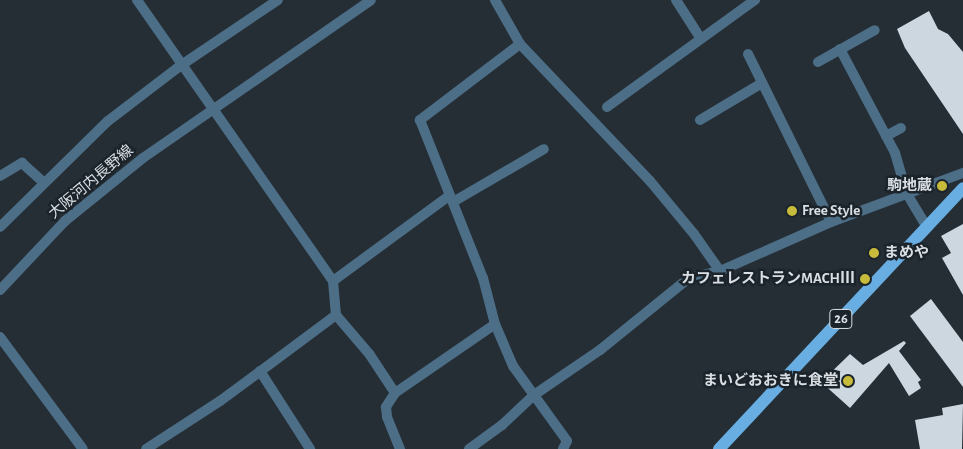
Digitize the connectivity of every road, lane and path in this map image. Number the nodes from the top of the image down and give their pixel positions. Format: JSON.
{"nodes":[{"id":1,"x":137,"y":0,"type":"edge"},
{"id":2,"x":278,"y":0,"type":"edge"},
{"id":3,"x":371,"y":0,"type":"edge"},
{"id":4,"x":495,"y":0,"type":"edge"},
{"id":5,"x":676,"y":0,"type":"edge"},
{"id":6,"x":755,"y":0,"type":"edge"},
{"id":7,"x":875,"y":30,"type":"dead end"},
{"id":8,"x":701,"y":39,"type":"junction"},
{"id":9,"x":520,"y":44,"type":"junction"},
{"id":10,"x":840,"y":50,"type":"junction"},
{"id":11,"x":748,"y":54,"type":"dead end"},
{"id":12,"x":818,"y":62,"type":"dead end"},
{"id":13,"x":180,"y":66,"type":"junction"},
{"id":14,"x":762,"y":83,"type":"junction"},
{"id":15,"x":607,"y":107,"type":"dead end"},
{"id":16,"x":211,"y":108,"type":"junction"},
{"id":17,"x":700,"y":120,"type":"dead end"},
{"id":18,"x":901,"y":128,"type":"dead end"},
{"id":19,"x":886,"y":136,"type":"junction"},
{"id":20,"x":544,"y":149,"type":"dead end"},
{"id":21,"x":963,"y":173,"type":"edge"},
{"id":22,"x":0,"y":176,"type":"edge"},
{"id":23,"x":44,"y":183,"type":"junction"},
{"id":24,"x":963,"y":188,"type":"edge"},
{"id":25,"x":907,"y":194,"type":"junction"},
{"id":26,"x":452,"y":199,"type":"junction"},
{"id":27,"x":831,"y":222,"type":"junction"},
{"id":28,"x":0,"y":226,"type":"edge"},
{"id":29,"x":927,"y":227,"type":"junction"},
{"id":30,"x":720,"y":271,"type":"junction"},
{"id":31,"x":333,"y":281,"type":"junction"},
{"id":32,"x":0,"y":290,"type":"edge"},
{"id":33,"x":336,"y":315,"type":"junction"},
{"id":34,"x":495,"y":324,"type":"junction"},
{"id":35,"x":0,"y":337,"type":"edge"},
{"id":36,"x":260,"y":371,"type":"junction"},
{"id":37,"x":395,"y":393,"type":"junction"},
{"id":38,"x":534,"y":395,"type":"junction"},
{"id":39,"x":83,"y":449,"type":"edge"},
{"id":40,"x":146,"y":449,"type":"edge"},
{"id":41,"x":310,"y":449,"type":"edge"},
{"id":42,"x":400,"y":449,"type":"edge"},
{"id":43,"x":469,"y":449,"type":"edge"},
{"id":44,"x":563,"y":449,"type":"edge"},
{"id":45,"x":719,"y":449,"type":"edge"}],
"edges":[{"from":1,"to":13,"type":"street"},
{"from":2,"to":13,"type":"street","name":"大阪河内長野線"},
{"from":3,"to":16,"type":"street","name":"大阪河内長野線"},
{"from":4,"to":9,"type":"street"},
{"from":5,"to":8,"type":"street"},
{"from":6,"to":8,"type":"street"},
{"from":7,"to":10,"type":"street"},
{"from":8,"to":15,"type":"street"},
{"from":9,"to":26,"type":"street"},
{"from":9,"to":30,"type":"street"},
{"from":10,"to":12,"type":"street"},
{"from":10,"to":19,"type":"street"},
{"from":11,"to":14,"type":"street"},
{"from":13,"to":16,"type":"street"},
{"from":13,"to":23,"type":"street","name":"大阪河内長野線"},
{"from":14,"to":17,"type":"street"},
{"from":14,"to":27,"type":"street"},
{"from":16,"to":31,"type":"street"},
{"from":16,"to":32,"type":"street","name":"大阪河内長野線"},
{"from":18,"to":19,"type":"street"},
{"from":19,"to":25,"type":"street"},
{"from":20,"to":26,"type":"street"},
{"from":21,"to":25,"type":"street"},
{"from":22,"to":23,"type":"street"},
{"from":23,"to":28,"type":"street","name":"大阪河内長野線"},
{"from":24,"to":29,"type":"main road","number":"26"},
{"from":25,"to":27,"type":"street"},
{"from":25,"to":29,"type":"street"},
{"from":26,"to":31,"type":"street"},
{"from":26,"to":34,"type":"street"},
{"from":27,"to":30,"type":"street"},
{"from":29,"to":45,"type":"main road","number":"26"},
{"from":30,"to":38,"type":"street"},
{"from":31,"to":33,"type":"street"},
{"from":33,"to":36,"type":"street"},
{"from":33,"to":37,"type":"street"},
{"from":34,"to":37,"type":"street"},
{"from":34,"to":38,"type":"street"},
{"from":35,"to":39,"type":"street"},
{"from":36,"to":40,"type":"street"},
{"from":36,"to":41,"type":"street"},
{"from":37,"to":42,"type":"street"},
{"from":38,"to":43,"type":"street"},
{"from":38,"to":44,"type":"street"}]}
